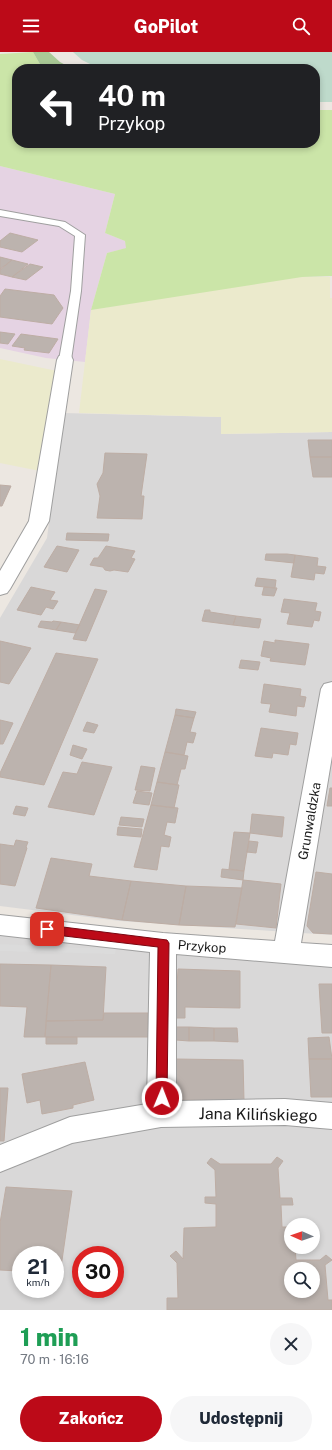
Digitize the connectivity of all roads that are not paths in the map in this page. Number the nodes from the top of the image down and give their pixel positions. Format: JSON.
{"nodes":[{"id":1,"x":0,"y":214,"type":"edge"},
{"id":2,"x":65,"y":360,"type":"joint"},
{"id":3,"x":0,"y":589,"type":"edge"},
{"id":4,"x":332,"y":689,"type":"edge"},
{"id":5,"x":0,"y":925,"type":"edge"},
{"id":6,"x":163,"y":943,"type":"junction"},
{"id":7,"x":286,"y":952,"type":"junction"},
{"id":8,"x":332,"y":956,"type":"edge"},
{"id":9,"x":161,"y":1114,"type":"junction"},
{"id":10,"x":332,"y":1116,"type":"edge"},
{"id":11,"x":0,"y":1159,"type":"edge"}],
"edges":[{"from":1,"to":2,"type":"lane"},
{"from":2,"to":3,"type":"street"},
{"from":4,"to":7,"type":"street","name":"Grunwaldzka"},
{"from":5,"to":6,"type":"street","name":"Przykop"},
{"from":6,"to":7,"type":"street","name":"Przykop"},
{"from":6,"to":9,"type":"street"},
{"from":7,"to":8,"type":"street","name":"Przykop"},
{"from":9,"to":10,"type":"street","name":"Jana Kilińskiego"},
{"from":9,"to":11,"type":"street","name":"Jana Kilińskiego"}]}
